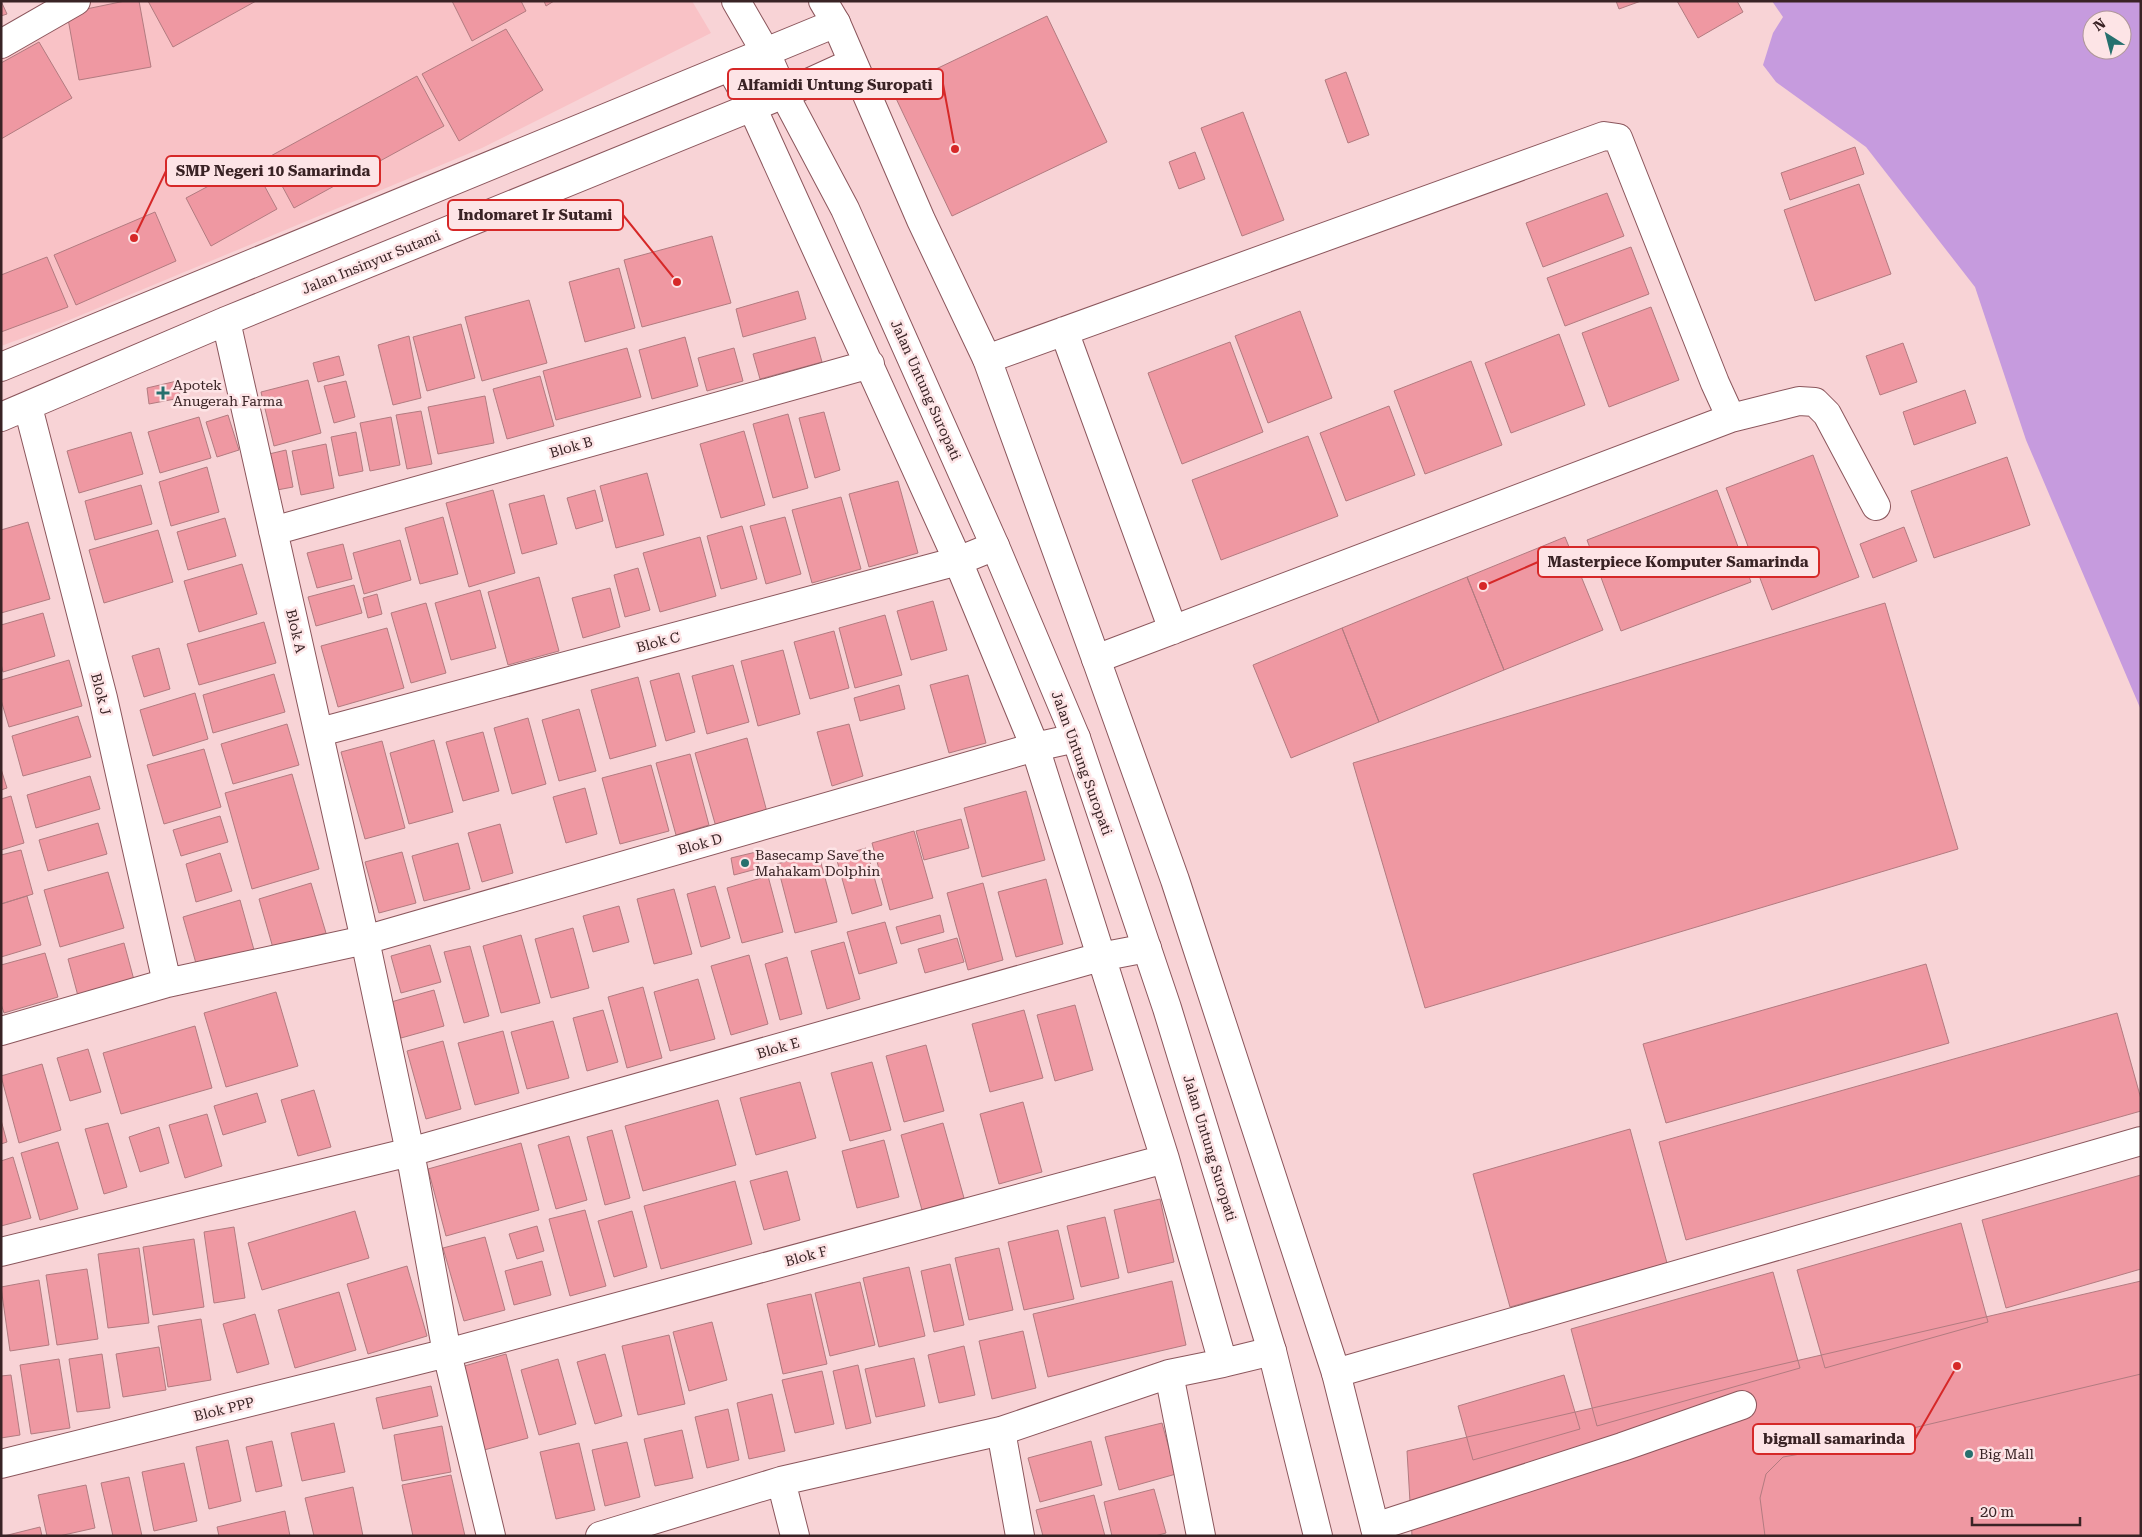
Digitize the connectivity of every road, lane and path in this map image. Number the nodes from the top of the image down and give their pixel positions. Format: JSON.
{"nodes":[{"id":1,"x":76,"y":1,"type":"edge"},
{"id":2,"x":736,"y":1,"type":"edge"},
{"id":3,"x":830,"y":12,"type":"edge"},
{"id":4,"x":1,"y":44,"type":"edge"},
{"id":5,"x":766,"y":53,"type":"junction"},
{"id":6,"x":852,"y":63,"type":"junction"},
{"id":7,"x":730,"y":67,"type":"junction"},
{"id":8,"x":784,"y":94,"type":"junction"},
{"id":9,"x":752,"y":107,"type":"junction"},
{"id":10,"x":226,"y":322,"type":"junction"},
{"id":11,"x":1064,"y":331,"type":"junction"},
{"id":12,"x":987,"y":359,"type":"junction"},
{"id":13,"x":870,"y":364,"type":"junction"},
{"id":14,"x":1,"y":368,"type":"edge"},
{"id":15,"x":28,"y":407,"type":"junction"},
{"id":16,"x":1,"y":417,"type":"edge"},
{"id":17,"x":1731,"y":418,"type":"junction"},
{"id":18,"x":1876,"y":506,"type":"dead end"},
{"id":19,"x":273,"y":531,"type":"junction"},
{"id":20,"x":995,"y":546,"type":"junction"},
{"id":21,"x":958,"y":561,"type":"junction"},
{"id":22,"x":1173,"y":630,"type":"junction"},
{"id":23,"x":1096,"y":659,"type":"junction"},
{"id":24,"x":320,"y":732,"type":"junction"},
{"id":25,"x":1076,"y":738,"type":"junction"},
{"id":26,"x":1035,"y":748,"type":"junction"},
{"id":27,"x":366,"y":940,"type":"junction"},
{"id":28,"x":1147,"y":948,"type":"junction"},
{"id":29,"x":1100,"y":958,"type":"junction"},
{"id":30,"x":167,"y":983,"type":"junction"},
{"id":31,"x":1,"y":1031,"type":"edge"},
{"id":32,"x":2141,"y":1141,"type":"edge"},
{"id":33,"x":410,"y":1152,"type":"junction"},
{"id":34,"x":1165,"y":1159,"type":"junction"},
{"id":35,"x":1,"y":1252,"type":"edge"},
{"id":36,"x":1272,"y":1350,"type":"junction"},
{"id":37,"x":447,"y":1353,"type":"junction"},
{"id":38,"x":1223,"y":1363,"type":"junction"},
{"id":39,"x":1336,"y":1373,"type":"junction"},
{"id":40,"x":1169,"y":1374,"type":"junction"},
{"id":41,"x":1742,"y":1405,"type":"dead end"},
{"id":42,"x":1001,"y":1431,"type":"junction"},
{"id":43,"x":1,"y":1464,"type":"edge"},
{"id":44,"x":781,"y":1481,"type":"junction"},
{"id":45,"x":1376,"y":1531,"type":"edge"},
{"id":46,"x":491,"y":1536,"type":"edge"},
{"id":47,"x":600,"y":1536,"type":"edge"},
{"id":48,"x":795,"y":1536,"type":"edge"},
{"id":49,"x":1020,"y":1536,"type":"edge"},
{"id":50,"x":1201,"y":1536,"type":"edge"},
{"id":51,"x":1318,"y":1536,"type":"edge"}],
"edges":[{"from":1,"to":4,"type":"street"},
{"from":2,"to":5,"type":"street","name":"Jalan Untung Suropati"},
{"from":3,"to":5,"type":"street"},
{"from":3,"to":6,"type":"street"},
{"from":5,"to":7,"type":"street"},
{"from":5,"to":8,"type":"street","name":"Jalan Untung Suropati"},
{"from":6,"to":8,"type":"street","name":"Jalan Insinyur Sutami"},
{"from":6,"to":12,"type":"street"},
{"from":7,"to":9,"type":"street"},
{"from":7,"to":14,"type":"street"},
{"from":8,"to":9,"type":"street","name":"Jalan Insinyur Sutami"},
{"from":8,"to":20,"type":"street","name":"Jalan Untung Suropati"},
{"from":9,"to":10,"type":"street","name":"Jalan Insinyur Sutami"},
{"from":9,"to":13,"type":"street"},
{"from":10,"to":15,"type":"street","name":"Jalan Insinyur Sutami"},
{"from":10,"to":19,"type":"street","name":"Blok A"},
{"from":11,"to":12,"type":"street"},
{"from":11,"to":17,"type":"street"},
{"from":11,"to":22,"type":"street"},
{"from":12,"to":23,"type":"street"},
{"from":13,"to":19,"type":"street","name":"Blok B"},
{"from":13,"to":21,"type":"street"},
{"from":15,"to":16,"type":"street","name":"Jalan Insinyur Sutami"},
{"from":15,"to":30,"type":"street","name":"Blok J"},
{"from":17,"to":18,"type":"street"},
{"from":17,"to":22,"type":"street"},
{"from":19,"to":24,"type":"street","name":"Blok A"},
{"from":20,"to":21,"type":"street","name":"Blok C"},
{"from":20,"to":25,"type":"street","name":"Jalan Untung Suropati"},
{"from":21,"to":24,"type":"street","name":"Blok C"},
{"from":21,"to":26,"type":"street"},
{"from":22,"to":23,"type":"street"},
{"from":23,"to":39,"type":"street"},
{"from":24,"to":27,"type":"street","name":"Blok A"},
{"from":25,"to":26,"type":"street","name":"Blok D"},
{"from":25,"to":28,"type":"street","name":"Jalan Untung Suropati"},
{"from":26,"to":27,"type":"street","name":"Blok D"},
{"from":26,"to":29,"type":"street"},
{"from":27,"to":30,"type":"street","name":"Blok D"},
{"from":27,"to":33,"type":"street","name":"Blok A"},
{"from":28,"to":29,"type":"street","name":"Blok E"},
{"from":28,"to":36,"type":"street","name":"Jalan Untung Suropati"},
{"from":29,"to":33,"type":"street","name":"Blok E"},
{"from":29,"to":34,"type":"street"},
{"from":30,"to":31,"type":"street","name":"Blok D"},
{"from":32,"to":39,"type":"street"},
{"from":33,"to":35,"type":"street","name":"Blok E"},
{"from":33,"to":37,"type":"street","name":"Blok A"},
{"from":34,"to":37,"type":"street","name":"Blok F"},
{"from":34,"to":38,"type":"street"},
{"from":36,"to":38,"type":"street"},
{"from":36,"to":51,"type":"street","name":"Jalan Untung Suropati"},
{"from":37,"to":43,"type":"street","name":"Blok PPP"},
{"from":37,"to":46,"type":"street","name":"Blok A"},
{"from":38,"to":40,"type":"street"},
{"from":39,"to":45,"type":"street"},
{"from":40,"to":42,"type":"street"},
{"from":40,"to":50,"type":"street"},
{"from":41,"to":45,"type":"street"},
{"from":42,"to":44,"type":"street"},
{"from":42,"to":49,"type":"street"},
{"from":44,"to":47,"type":"street"},
{"from":44,"to":48,"type":"street"}]}
